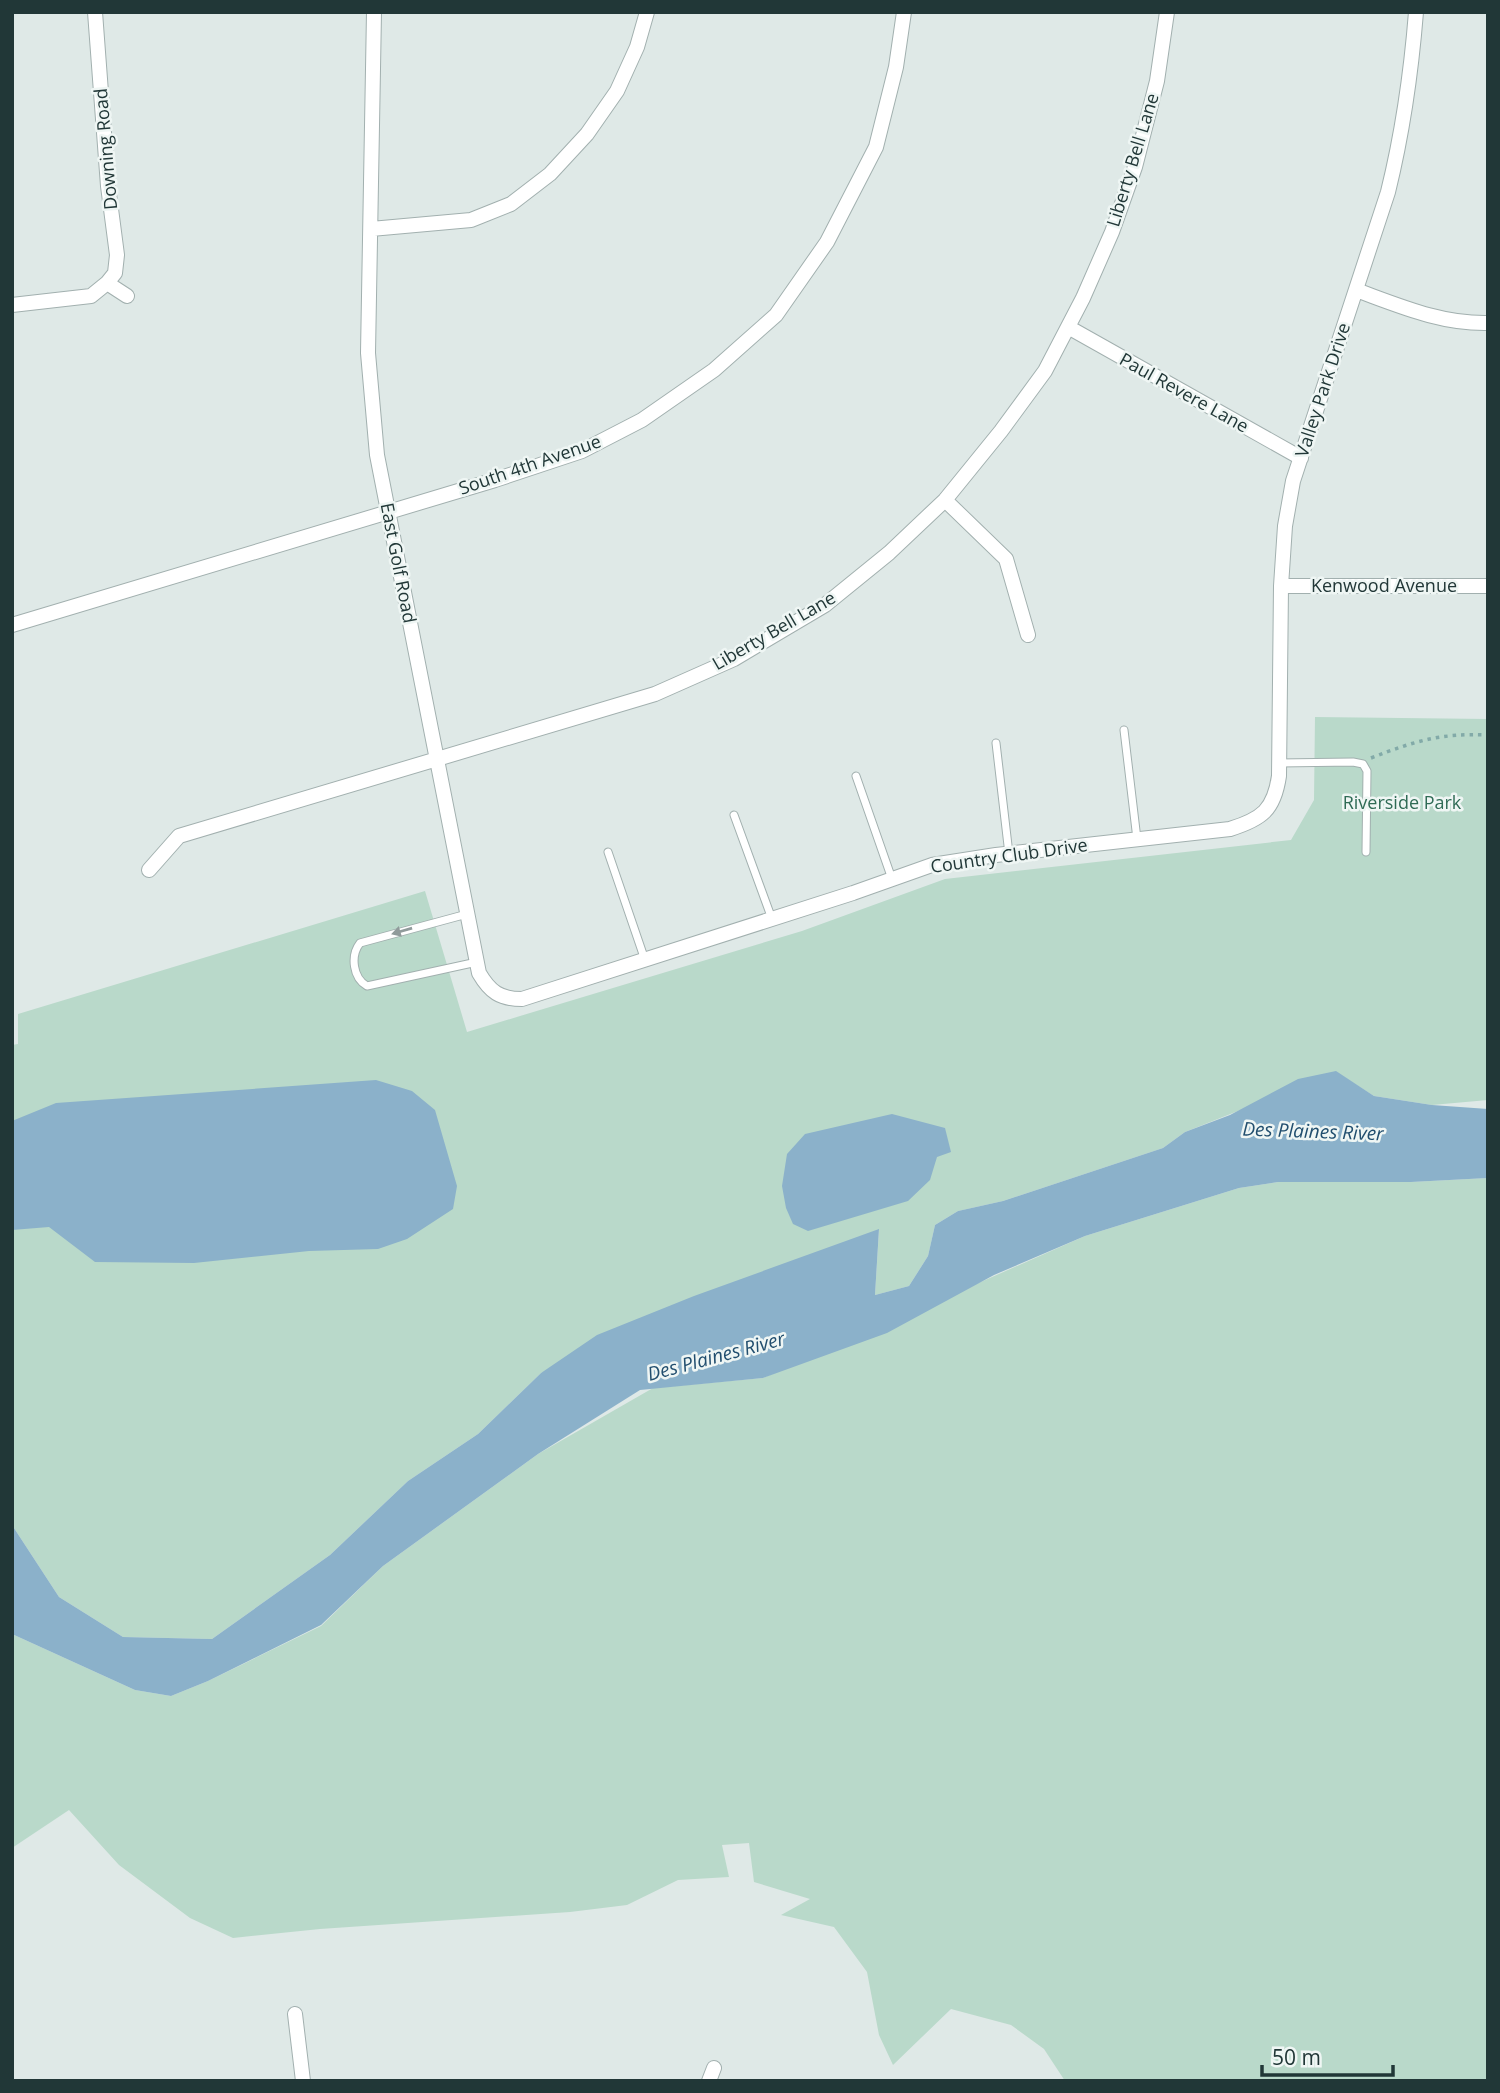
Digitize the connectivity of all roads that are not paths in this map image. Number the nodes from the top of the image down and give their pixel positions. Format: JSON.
{"nodes":[{"id":1,"x":95,"y":12,"type":"edge"},
{"id":2,"x":374,"y":12,"type":"edge"},
{"id":3,"x":646,"y":12,"type":"edge"},
{"id":4,"x":904,"y":12,"type":"edge"},
{"id":5,"x":1167,"y":12,"type":"edge"},
{"id":6,"x":1416,"y":12,"type":"edge"},
{"id":7,"x":371,"y":229,"type":"junction"},
{"id":8,"x":107,"y":283,"type":"junction"},
{"id":9,"x":1356,"y":290,"type":"junction"},
{"id":10,"x":127,"y":296,"type":"dead end"},
{"id":11,"x":12,"y":305,"type":"edge"},
{"id":12,"x":1488,"y":323,"type":"edge"},
{"id":13,"x":1068,"y":327,"type":"junction"},
{"id":14,"x":1300,"y":458,"type":"junction"},
{"id":15,"x":945,"y":500,"type":"junction"},
{"id":16,"x":388,"y":512,"type":"junction"},
{"id":17,"x":1281,"y":586,"type":"junction"},
{"id":18,"x":1488,"y":586,"type":"edge"},
{"id":19,"x":12,"y":625,"type":"edge"},
{"id":20,"x":1028,"y":635,"type":"dead end"},
{"id":21,"x":1124,"y":730,"type":"dead end"},
{"id":22,"x":996,"y":743,"type":"dead end"},
{"id":23,"x":437,"y":760,"type":"junction"},
{"id":24,"x":1279,"y":769,"type":"junction"},
{"id":25,"x":856,"y":776,"type":"dead end"},
{"id":26,"x":734,"y":815,"type":"dead end"},
{"id":27,"x":1137,"y":839,"type":"junction"},
{"id":28,"x":608,"y":852,"type":"dead end"},
{"id":29,"x":1366,"y":852,"type":"dead end"},
{"id":30,"x":1009,"y":854,"type":"junction"},
{"id":31,"x":149,"y":870,"type":"dead end"},
{"id":32,"x":892,"y":879,"type":"junction"},
{"id":33,"x":468,"y":914,"type":"junction"},
{"id":34,"x":772,"y":919,"type":"junction"},
{"id":35,"x":645,"y":960,"type":"junction"},
{"id":36,"x":477,"y":962,"type":"junction"},
{"id":37,"x":599,"y":975,"type":"joint"},
{"id":38,"x":295,"y":2014,"type":"dead end"},
{"id":39,"x":303,"y":2081,"type":"edge"}],
"edges":[{"from":1,"to":8,"type":"street","name":"Downing Road"},
{"from":2,"to":7,"type":"street","name":"East Golf Road"},
{"from":3,"to":7,"type":"street"},
{"from":4,"to":16,"type":"street","name":"South 4th Avenue"},
{"from":5,"to":13,"type":"street","name":"Liberty Bell Lane"},
{"from":6,"to":9,"type":"street","name":"Valley Park Drive"},
{"from":7,"to":16,"type":"street","name":"East Golf Road"},
{"from":8,"to":10,"type":"street"},
{"from":8,"to":11,"type":"street"},
{"from":9,"to":12,"type":"street"},
{"from":9,"to":14,"type":"street","name":"Valley Park Drive"},
{"from":13,"to":14,"type":"street","name":"Paul Revere Lane"},
{"from":13,"to":15,"type":"street","name":"Liberty Bell Lane"},
{"from":14,"to":17,"type":"street","name":"Valley Park Drive"},
{"from":15,"to":20,"type":"street"},
{"from":15,"to":23,"type":"street","name":"Liberty Bell Lane"},
{"from":16,"to":19,"type":"street","name":"South 4th Avenue"},
{"from":16,"to":23,"type":"street","name":"East Golf Road"},
{"from":17,"to":18,"type":"street","name":"Kenwood Avenue"},
{"from":17,"to":24,"type":"street","name":"Valley Park Drive"},
{"from":21,"to":27,"type":"lane"},
{"from":22,"to":30,"type":"lane"},
{"from":23,"to":31,"type":"street","name":"Liberty Bell Lane"},
{"from":23,"to":33,"type":"street","name":"East Golf Road"},
{"from":24,"to":27,"type":"street","name":"Country Club Drive"},
{"from":24,"to":29,"type":"lane"},
{"from":25,"to":32,"type":"lane"},
{"from":26,"to":34,"type":"lane"},
{"from":27,"to":30,"type":"street","name":"Country Club Drive"},
{"from":28,"to":35,"type":"lane"},
{"from":30,"to":32,"type":"street","name":"Country Club Drive"},
{"from":32,"to":34,"type":"street","name":"Country Club Drive"},
{"from":33,"to":36,"type":"street","name":"East Golf Road"},
{"from":33,"to":36,"type":"lane","one_way":true},
{"from":34,"to":35,"type":"street","name":"Country Club Drive"},
{"from":35,"to":37,"type":"street","name":"Country Club Drive"},
{"from":36,"to":37,"type":"street","name":"East Golf Road"},
{"from":38,"to":39,"type":"street"}]}
